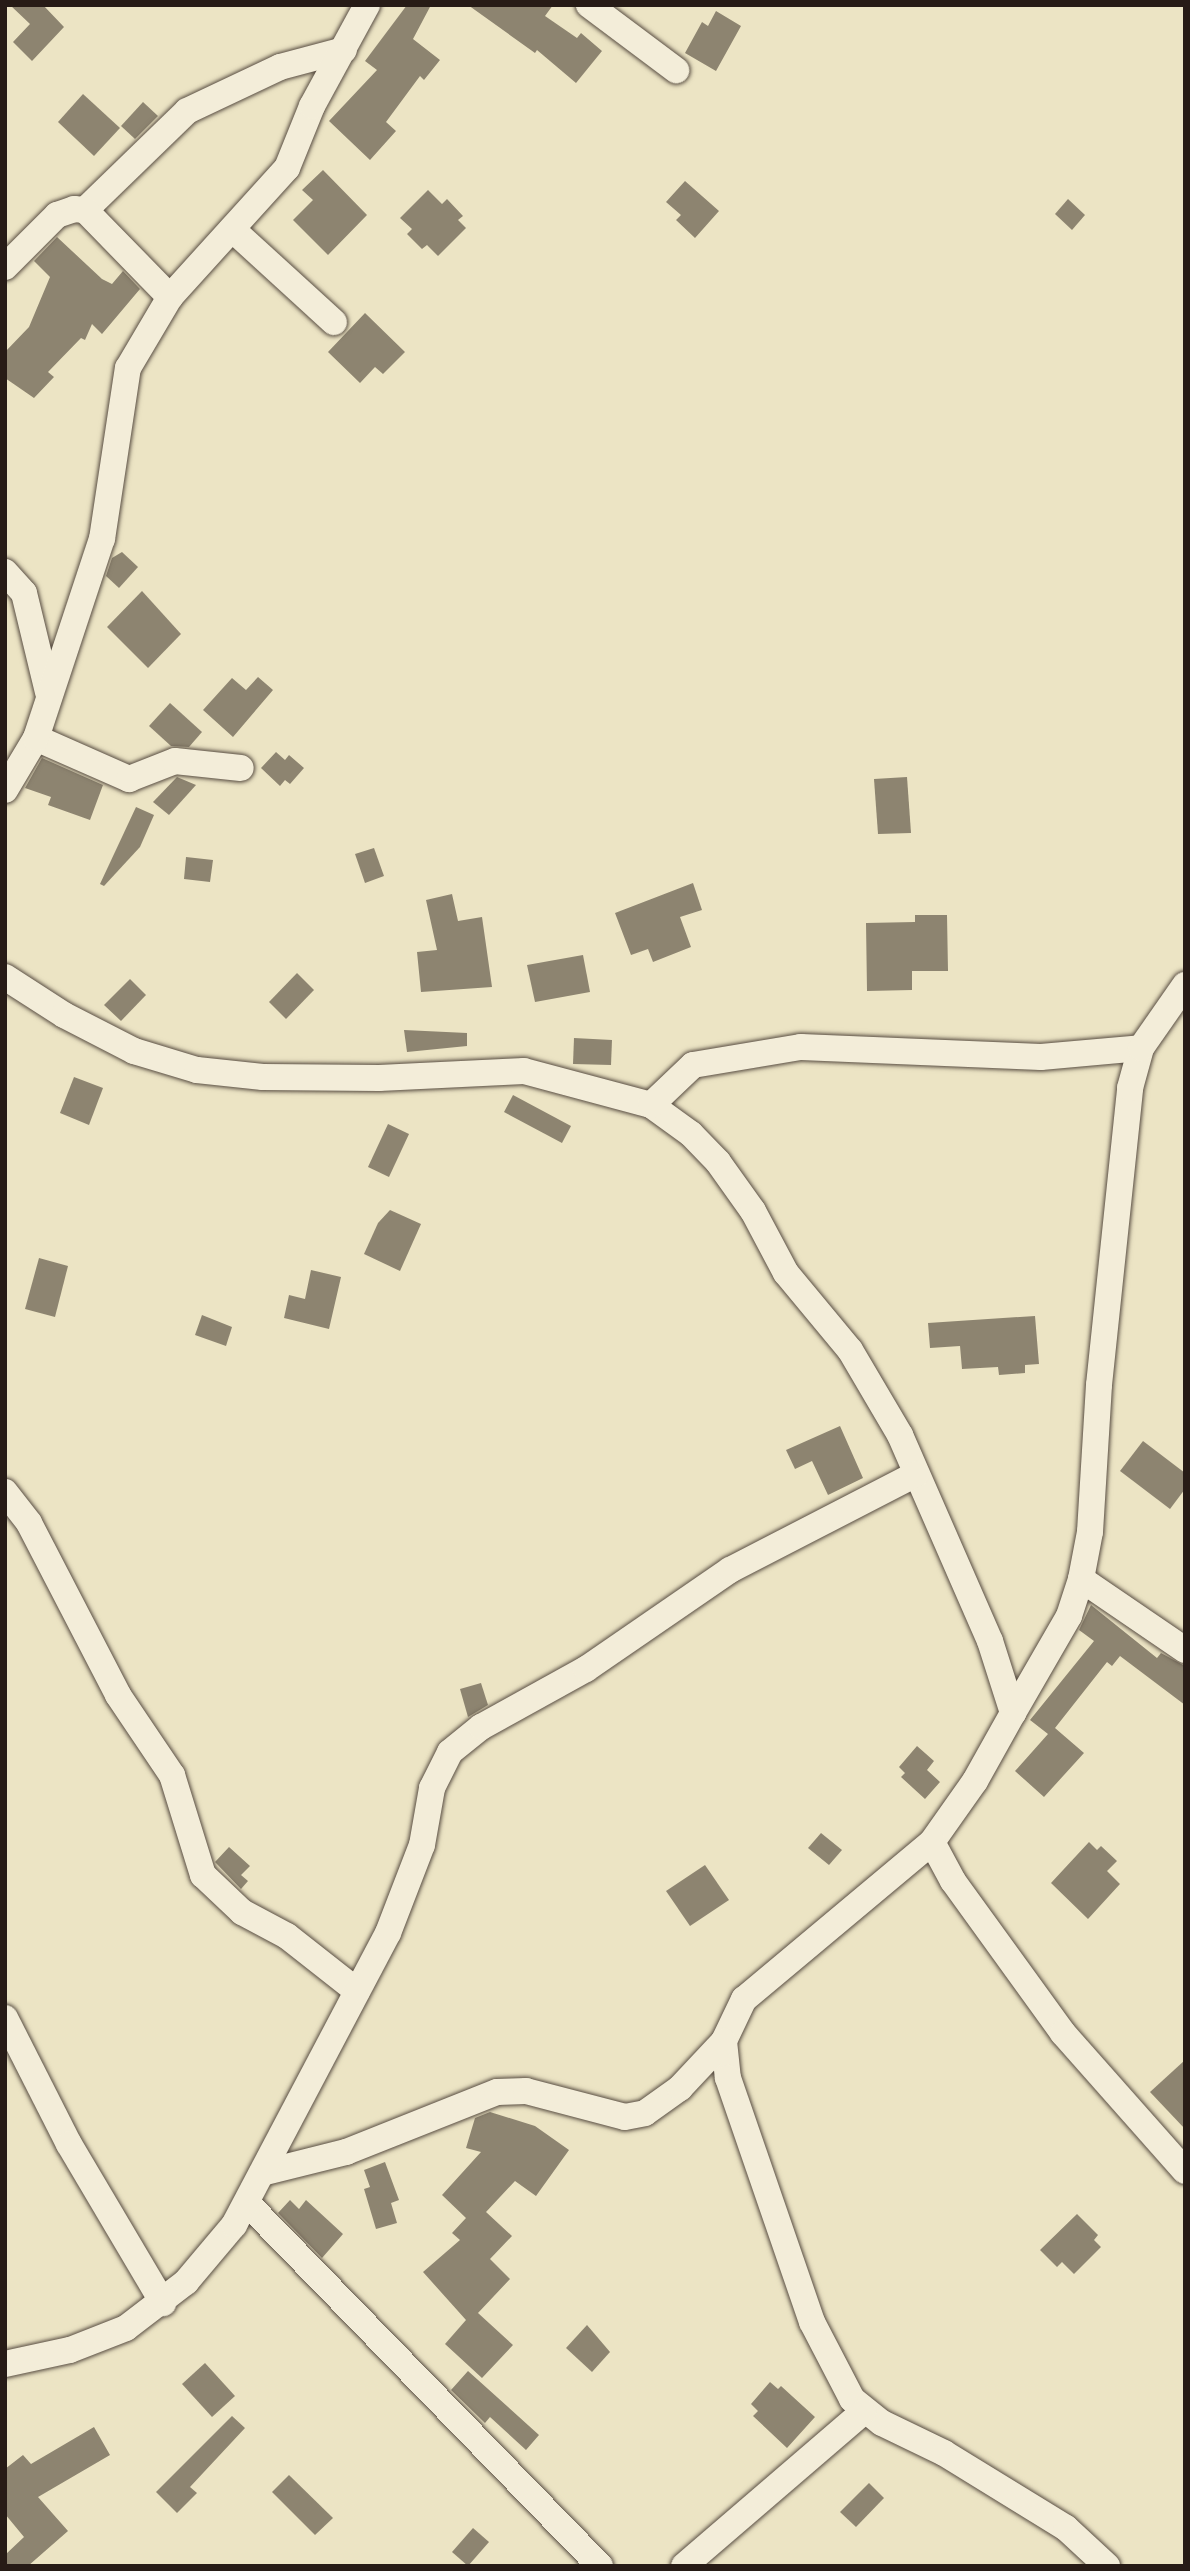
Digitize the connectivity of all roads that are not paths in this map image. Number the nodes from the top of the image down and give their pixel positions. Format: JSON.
{"nodes":[{"id":1,"x":367,"y":5,"type":"edge"},
{"id":2,"x":589,"y":5,"type":"edge"},
{"id":3,"x":344,"y":50,"type":"junction"},
{"id":4,"x":676,"y":70,"type":"dead end"},
{"id":5,"x":85,"y":210,"type":"junction"},
{"id":6,"x":232,"y":229,"type":"junction"},
{"id":7,"x":5,"y":267,"type":"edge"},
{"id":8,"x":170,"y":297,"type":"junction"},
{"id":9,"x":334,"y":322,"type":"dead end"},
{"id":10,"x":5,"y":572,"type":"edge"},
{"id":11,"x":48,"y":694,"type":"junction"},
{"id":12,"x":36,"y":738,"type":"junction"},
{"id":13,"x":241,"y":768,"type":"dead end"},
{"id":14,"x":5,"y":790,"type":"edge"},
{"id":15,"x":5,"y":977,"type":"edge"},
{"id":16,"x":1185,"y":985,"type":"edge"},
{"id":17,"x":1141,"y":1048,"type":"junction"},
{"id":18,"x":651,"y":1105,"type":"junction"},
{"id":19,"x":916,"y":1474,"type":"junction"},
{"id":20,"x":5,"y":1492,"type":"edge"},
{"id":21,"x":1081,"y":1579,"type":"junction"},
{"id":22,"x":1185,"y":1650,"type":"edge"},
{"id":23,"x":1013,"y":1713,"type":"junction"},
{"id":24,"x":932,"y":1842,"type":"junction"},
{"id":25,"x":358,"y":1991,"type":"junction"},
{"id":26,"x":5,"y":2018,"type":"edge"},
{"id":27,"x":724,"y":2041,"type":"junction"},
{"id":28,"x":1185,"y":2171,"type":"edge"},
{"id":29,"x":262,"y":2173,"type":"junction"},
{"id":30,"x":248,"y":2204,"type":"junction"},
{"id":31,"x":163,"y":2303,"type":"junction"},
{"id":32,"x":5,"y":2364,"type":"edge"},
{"id":33,"x":863,"y":2412,"type":"junction"},
{"id":34,"x":600,"y":2566,"type":"edge"},
{"id":35,"x":684,"y":2566,"type":"edge"},
{"id":36,"x":1107,"y":2566,"type":"edge"}],
"edges":[{"from":1,"to":3,"type":"street"},
{"from":2,"to":4,"type":"street"},
{"from":3,"to":5,"type":"street"},
{"from":3,"to":6,"type":"street"},
{"from":5,"to":7,"type":"street"},
{"from":5,"to":8,"type":"street"},
{"from":6,"to":8,"type":"street"},
{"from":6,"to":9,"type":"street"},
{"from":8,"to":11,"type":"street"},
{"from":10,"to":11,"type":"street"},
{"from":11,"to":12,"type":"street"},
{"from":12,"to":13,"type":"street"},
{"from":12,"to":14,"type":"street"},
{"from":15,"to":18,"type":"street"},
{"from":16,"to":17,"type":"street"},
{"from":17,"to":18,"type":"street"},
{"from":17,"to":21,"type":"street"},
{"from":18,"to":19,"type":"street"},
{"from":19,"to":23,"type":"street"},
{"from":19,"to":25,"type":"street"},
{"from":20,"to":25,"type":"street"},
{"from":21,"to":22,"type":"street"},
{"from":21,"to":23,"type":"street"},
{"from":23,"to":24,"type":"street"},
{"from":24,"to":27,"type":"street"},
{"from":24,"to":28,"type":"street"},
{"from":25,"to":29,"type":"street"},
{"from":26,"to":31,"type":"street"},
{"from":27,"to":29,"type":"street"},
{"from":27,"to":33,"type":"street"},
{"from":29,"to":30,"type":"street"},
{"from":30,"to":31,"type":"street"},
{"from":30,"to":34,"type":"street"},
{"from":31,"to":32,"type":"street"},
{"from":33,"to":35,"type":"street"},
{"from":33,"to":36,"type":"street"}]}
